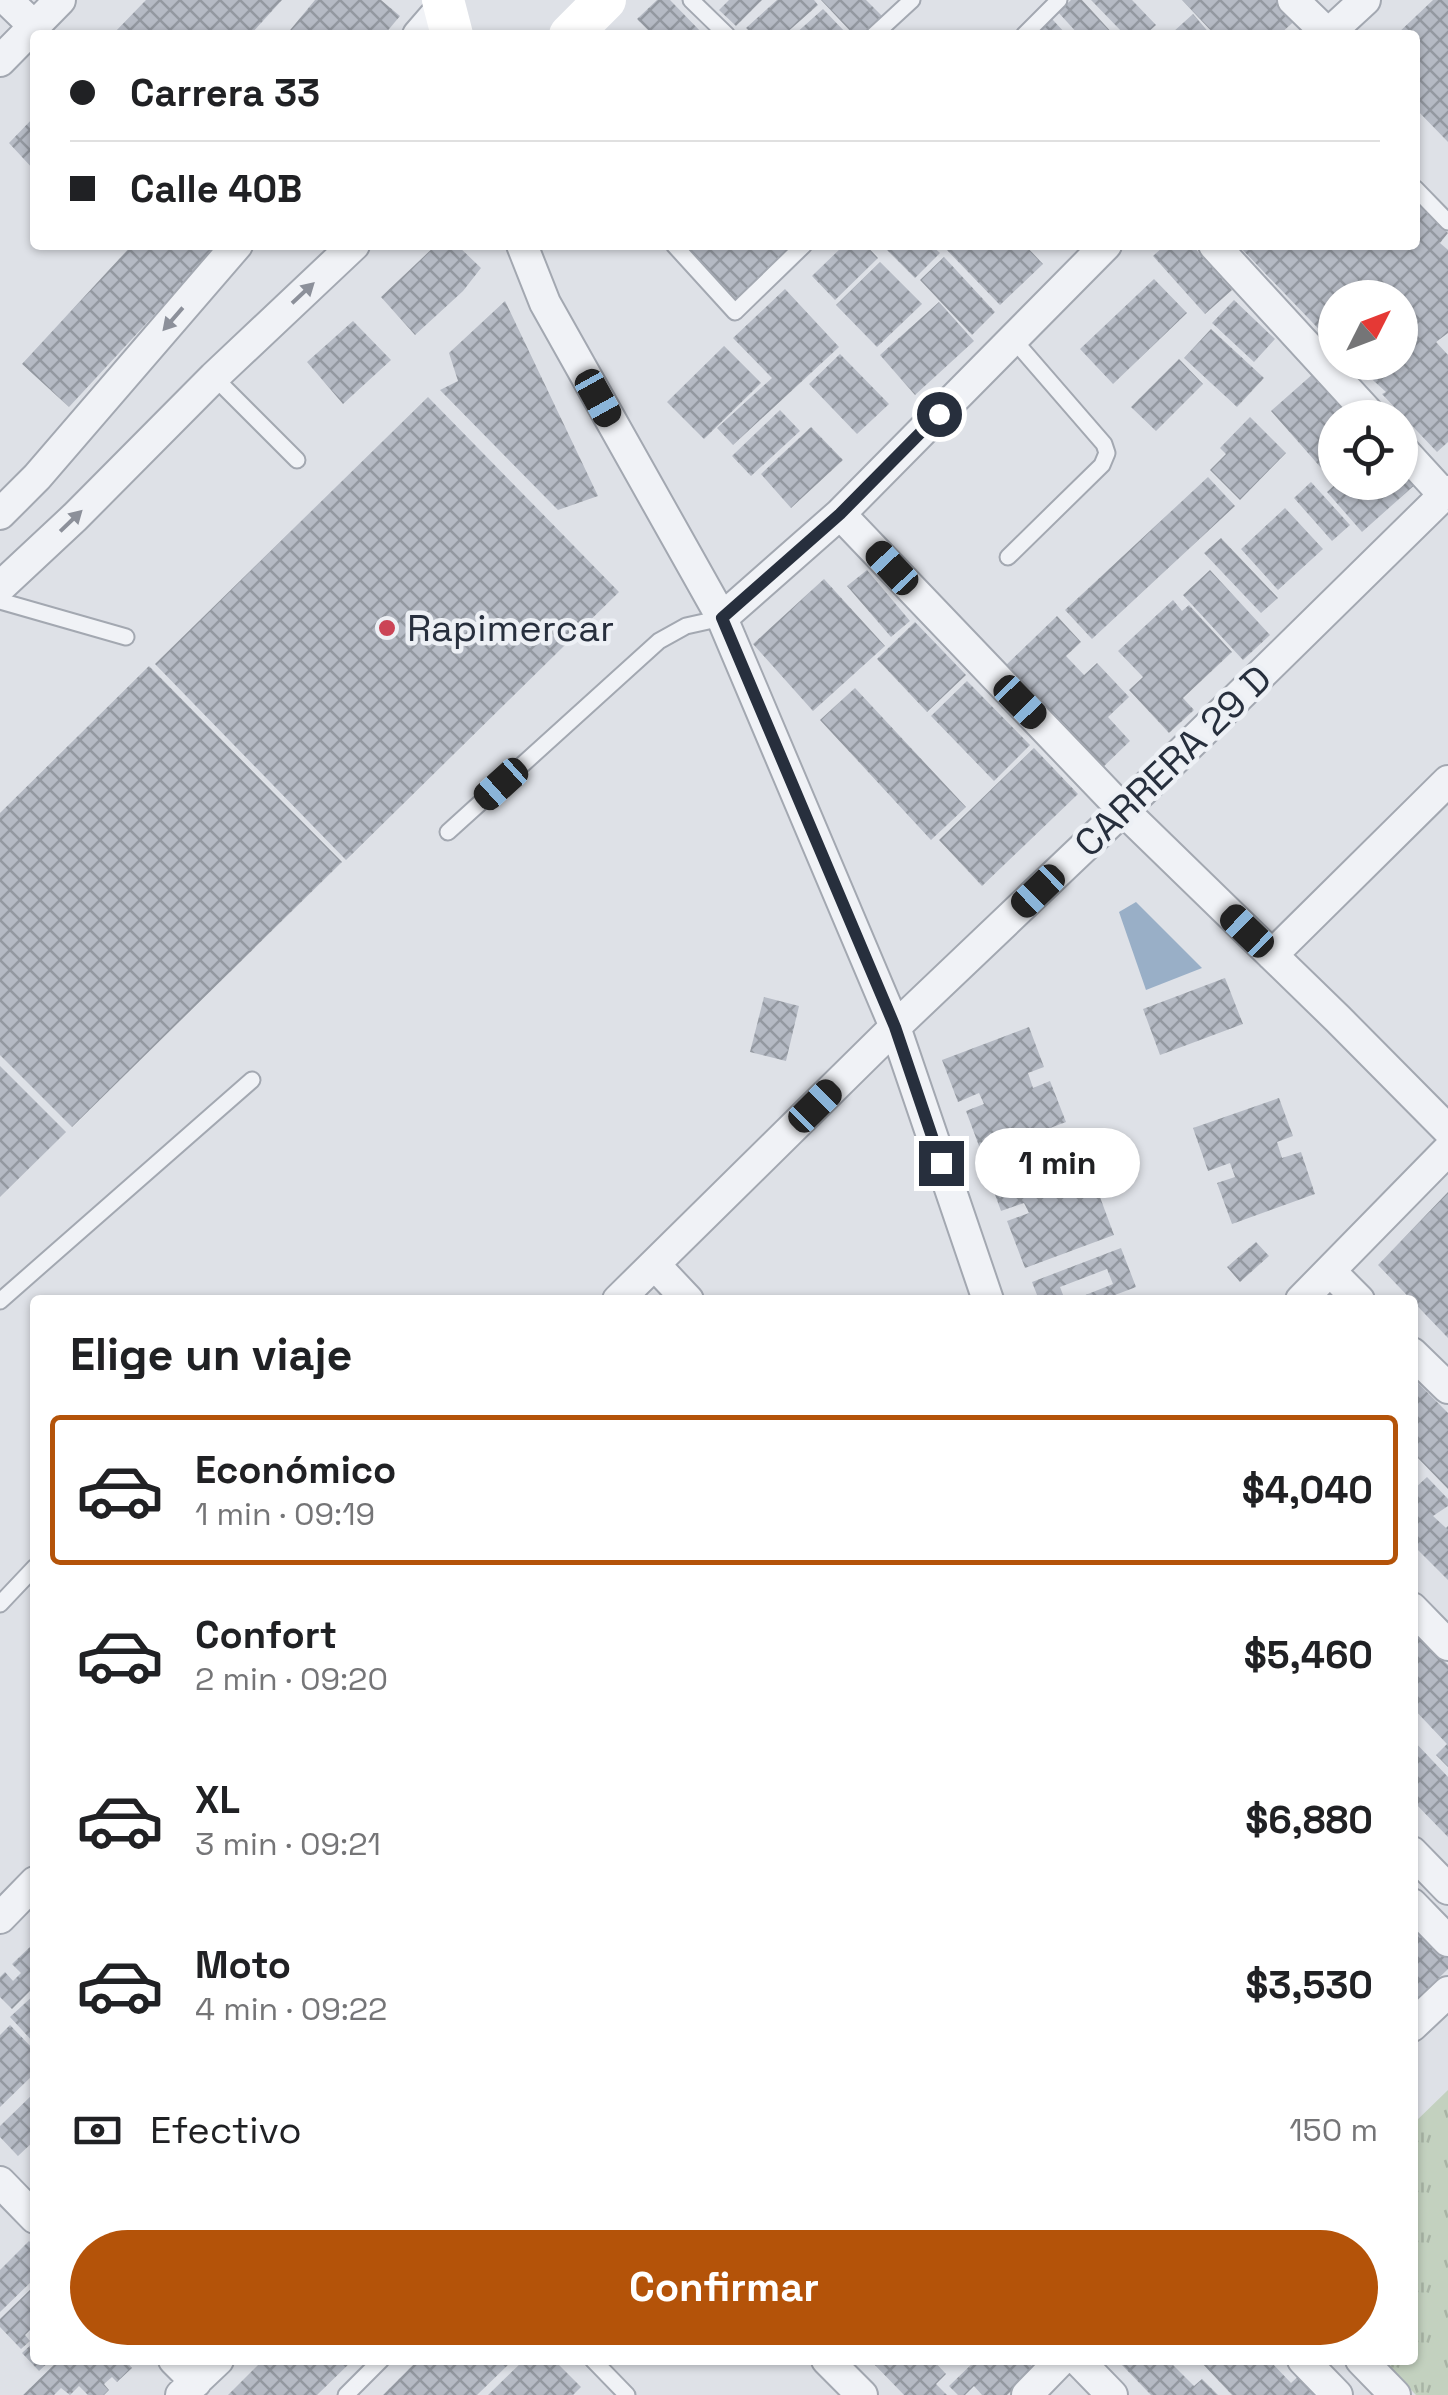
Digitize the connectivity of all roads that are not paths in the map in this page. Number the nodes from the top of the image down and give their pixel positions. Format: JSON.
{"nodes":[{"id":1,"x":7,"y":0,"type":"edge"},
{"id":2,"x":60,"y":0,"type":"edge"},
{"id":3,"x":605,"y":0,"type":"edge"},
{"id":4,"x":691,"y":0,"type":"edge"},
{"id":5,"x":912,"y":0,"type":"edge"},
{"id":6,"x":1059,"y":0,"type":"edge"},
{"id":7,"x":1293,"y":0,"type":"edge"},
{"id":8,"x":1365,"y":0,"type":"edge"},
{"id":9,"x":34,"y":26,"type":"junction"},
{"id":10,"x":30,"y":30,"type":"edge"},
{"id":11,"x":30,"y":30,"type":"edge"},
{"id":12,"x":575,"y":30,"type":"edge"},
{"id":13,"x":722,"y":30,"type":"edge"},
{"id":14,"x":879,"y":30,"type":"edge"},
{"id":15,"x":1029,"y":30,"type":"edge"},
{"id":16,"x":1324,"y":30,"type":"edge"},
{"id":17,"x":1332,"y":30,"type":"edge"},
{"id":18,"x":0,"y":61,"type":"edge"},
{"id":19,"x":1420,"y":193,"type":"edge"},
{"id":20,"x":1448,"y":222,"type":"edge"},
{"id":21,"x":233,"y":250,"type":"edge"},
{"id":22,"x":349,"y":250,"type":"edge"},
{"id":23,"x":524,"y":250,"type":"edge"},
{"id":24,"x":679,"y":250,"type":"edge"},
{"id":25,"x":799,"y":250,"type":"edge"},
{"id":26,"x":1101,"y":250,"type":"edge"},
{"id":27,"x":1219,"y":250,"type":"edge"},
{"id":28,"x":1013,"y":340,"type":"junction"},
{"id":29,"x":214,"y":377,"type":"junction"},
{"id":30,"x":1356,"y":400,"type":"edge"},
{"id":31,"x":297,"y":460,"type":"dead end"},
{"id":32,"x":1418,"y":465,"type":"edge"},
{"id":33,"x":1446,"y":493,"type":"edge"},
{"id":34,"x":0,"y":514,"type":"edge"},
{"id":35,"x":840,"y":514,"type":"junction"},
{"id":36,"x":1008,"y":557,"type":"dead end"},
{"id":37,"x":0,"y":587,"type":"edge"},
{"id":38,"x":0,"y":601,"type":"edge"},
{"id":39,"x":722,"y":618,"type":"junction"},
{"id":40,"x":126,"y":637,"type":"dead end"},
{"id":41,"x":1448,"y":781,"type":"edge"},
{"id":42,"x":1123,"y":810,"type":"junction"},
{"id":43,"x":448,"y":832,"type":"dead end"},
{"id":44,"x":1272,"y":955,"type":"junction"},
{"id":45,"x":895,"y":1027,"type":"junction"},
{"id":46,"x":252,"y":1080,"type":"dead end"},
{"id":47,"x":1448,"y":1130,"type":"edge"},
{"id":48,"x":1448,"y":1150,"type":"edge"},
{"id":49,"x":655,"y":1264,"type":"junction"},
{"id":50,"x":1330,"y":1271,"type":"junction"},
{"id":51,"x":623,"y":1295,"type":"edge"},
{"id":52,"x":683,"y":1295,"type":"edge"},
{"id":53,"x":986,"y":1295,"type":"edge"},
{"id":54,"x":1307,"y":1295,"type":"edge"},
{"id":55,"x":1354,"y":1295,"type":"edge"},
{"id":56,"x":0,"y":1301,"type":"edge"},
{"id":57,"x":1418,"y":1359,"type":"edge"},
{"id":58,"x":1448,"y":1388,"type":"edge"},
{"id":59,"x":30,"y":1572,"type":"edge"},
{"id":60,"x":0,"y":1604,"type":"edge"},
{"id":61,"x":1418,"y":1614,"type":"edge"},
{"id":62,"x":1448,"y":1644,"type":"edge"},
{"id":63,"x":1418,"y":1858,"type":"edge"},
{"id":64,"x":30,"y":1889,"type":"edge"},
{"id":65,"x":1448,"y":1889,"type":"edge"},
{"id":66,"x":1418,"y":1910,"type":"edge"},
{"id":67,"x":0,"y":1918,"type":"edge"},
{"id":68,"x":1448,"y":1941,"type":"edge"},
{"id":69,"x":1448,"y":1992,"type":"edge"},
{"id":70,"x":1418,"y":2020,"type":"edge"},
{"id":71,"x":0,"y":2182,"type":"edge"},
{"id":72,"x":30,"y":2213,"type":"edge"},
{"id":73,"x":177,"y":2365,"type":"edge"},
{"id":74,"x":213,"y":2365,"type":"edge"},
{"id":75,"x":376,"y":2365,"type":"edge"},
{"id":76,"x":597,"y":2365,"type":"edge"},
{"id":77,"x":832,"y":2365,"type":"edge"},
{"id":78,"x":1056,"y":2365,"type":"edge"},
{"id":79,"x":1083,"y":2365,"type":"edge"},
{"id":80,"x":1308,"y":2365,"type":"edge"},
{"id":81,"x":1366,"y":2365,"type":"edge"},
{"id":82,"x":189,"y":2389,"type":"edge"},
{"id":83,"x":618,"y":2392,"type":"edge"},
{"id":84,"x":346,"y":2395,"type":"edge"},
{"id":85,"x":862,"y":2395,"type":"edge"},
{"id":86,"x":1026,"y":2395,"type":"edge"},
{"id":87,"x":1112,"y":2395,"type":"edge"},
{"id":88,"x":1337,"y":2395,"type":"edge"},
{"id":89,"x":1395,"y":2395,"type":"edge"}],
"edges":[{"from":1,"to":9,"type":"street"},
{"from":2,"to":9,"type":"street"},
{"from":3,"to":12,"type":"street"},
{"from":4,"to":13,"type":"lane"},
{"from":5,"to":14,"type":"lane"},
{"from":6,"to":15,"type":"lane"},
{"from":7,"to":16,"type":"street"},
{"from":8,"to":17,"type":"street"},
{"from":9,"to":11,"type":"street"},
{"from":10,"to":18,"type":"street"},
{"from":19,"to":20,"type":"lane"},
{"from":21,"to":34,"type":"street","one_way":true},
{"from":29,"to":22,"type":"street","one_way":true},
{"from":23,"to":39,"type":"street"},
{"from":24,"to":25,"type":"lane"},
{"from":26,"to":28,"type":"street"},
{"from":27,"to":30,"type":"street"},
{"from":28,"to":35,"type":"street"},
{"from":28,"to":36,"type":"lane"},
{"from":29,"to":31,"type":"lane"},
{"from":37,"to":29,"type":"street","one_way":true},
{"from":32,"to":33,"type":"street"},
{"from":33,"to":42,"type":"street","name":"CARRERA 29 D"},
{"from":35,"to":39,"type":"street"},
{"from":35,"to":42,"type":"street"},
{"from":38,"to":40,"type":"lane"},
{"from":39,"to":43,"type":"lane"},
{"from":39,"to":45,"type":"street"},
{"from":41,"to":44,"type":"street"},
{"from":42,"to":44,"type":"street"},
{"from":42,"to":45,"type":"street","name":"CARRERA 29 D"},
{"from":44,"to":47,"type":"street"},
{"from":45,"to":49,"type":"street","name":"CARRERA 29 D"},
{"from":45,"to":53,"type":"street"},
{"from":46,"to":56,"type":"lane"},
{"from":48,"to":50,"type":"street"},
{"from":49,"to":51,"type":"street","name":"CARRERA 29 D"},
{"from":49,"to":52,"type":"street"},
{"from":50,"to":54,"type":"street"},
{"from":50,"to":55,"type":"street"},
{"from":57,"to":58,"type":"street"},
{"from":59,"to":60,"type":"lane"},
{"from":61,"to":62,"type":"street"},
{"from":63,"to":65,"type":"street"},
{"from":64,"to":67,"type":"street"},
{"from":66,"to":68,"type":"street"},
{"from":69,"to":70,"type":"street"},
{"from":71,"to":72,"type":"street"},
{"from":73,"to":82,"type":"street"},
{"from":74,"to":82,"type":"street"},
{"from":75,"to":84,"type":"lane"},
{"from":76,"to":83,"type":"lane"},
{"from":77,"to":85,"type":"street"},
{"from":78,"to":86,"type":"street"},
{"from":79,"to":87,"type":"street"},
{"from":80,"to":88,"type":"street"},
{"from":81,"to":89,"type":"street"}]}
